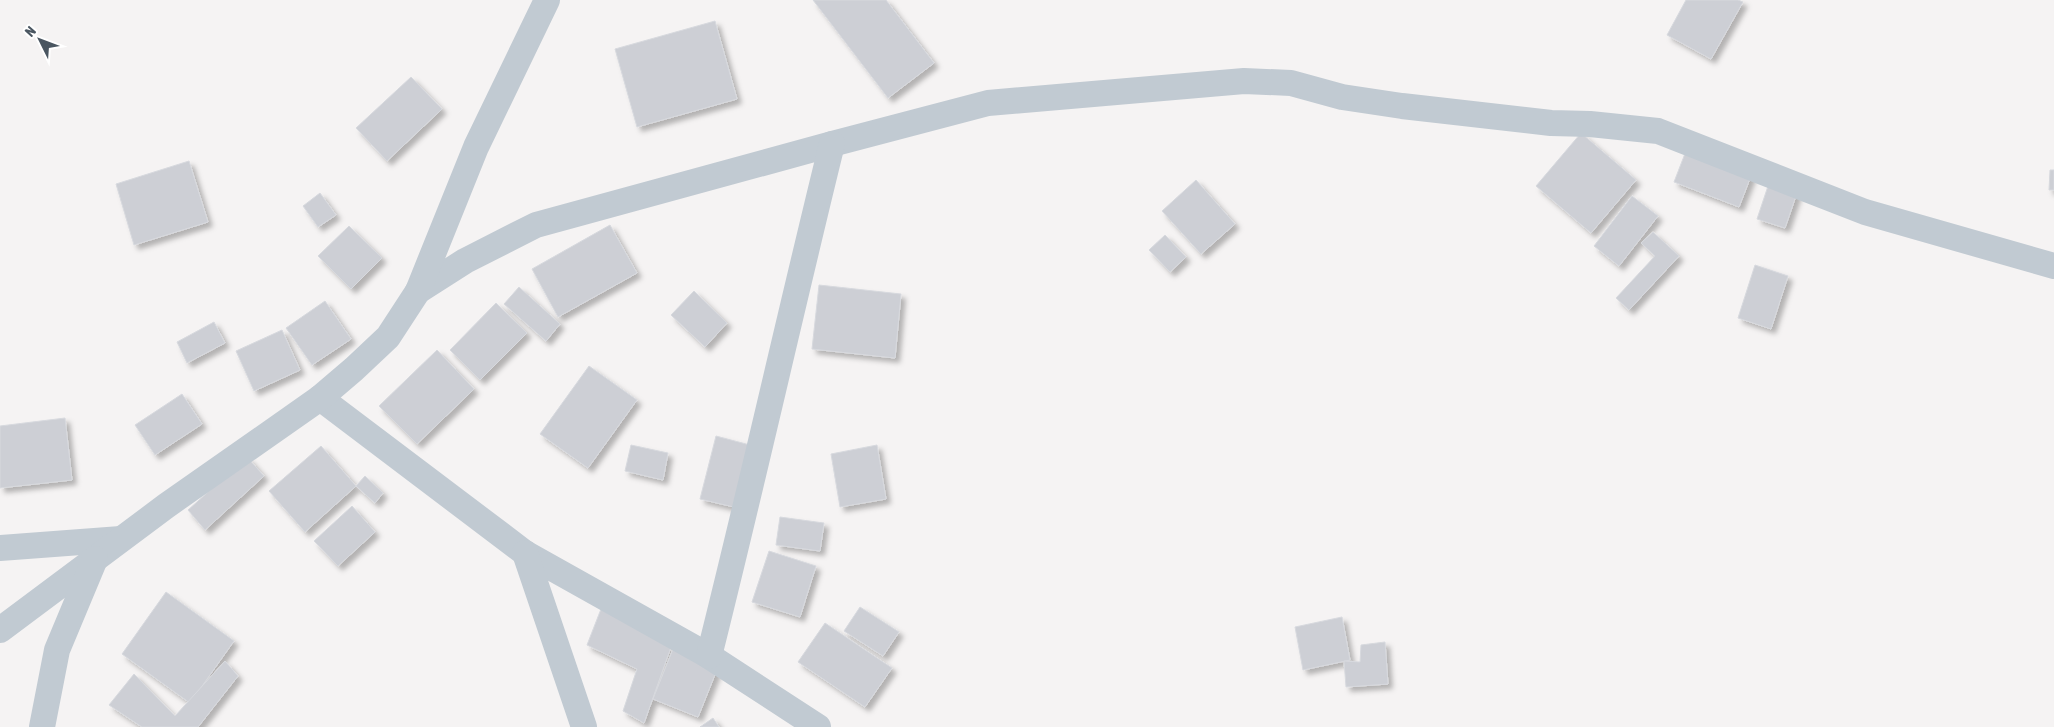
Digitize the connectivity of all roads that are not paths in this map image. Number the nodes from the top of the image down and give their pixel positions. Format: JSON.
{"nodes":[{"id":1,"x":547,"y":0,"type":"edge"},
{"id":2,"x":832,"y":144,"type":"junction"},
{"id":3,"x":2054,"y":266,"type":"edge"},
{"id":4,"x":418,"y":291,"type":"junction"},
{"id":5,"x":320,"y":398,"type":"junction"},
{"id":6,"x":121,"y":539,"type":"junction"},
{"id":7,"x":0,"y":548,"type":"edge"},
{"id":8,"x":525,"y":553,"type":"junction"},
{"id":9,"x":96,"y":558,"type":"junction"},
{"id":10,"x":0,"y":630,"type":"edge"},
{"id":11,"x":709,"y":656,"type":"junction"},
{"id":12,"x":42,"y":727,"type":"edge"},
{"id":13,"x":584,"y":727,"type":"edge"},
{"id":14,"x":818,"y":727,"type":"edge"}],
"edges":[{"from":1,"to":4,"type":"street"},
{"from":2,"to":3,"type":"street"},
{"from":2,"to":4,"type":"street"},
{"from":2,"to":11,"type":"street"},
{"from":4,"to":5,"type":"street"},
{"from":5,"to":6,"type":"street"},
{"from":5,"to":8,"type":"street"},
{"from":6,"to":7,"type":"street"},
{"from":6,"to":9,"type":"street"},
{"from":8,"to":11,"type":"street"},
{"from":8,"to":13,"type":"street"},
{"from":9,"to":10,"type":"street"},
{"from":9,"to":12,"type":"street"},
{"from":11,"to":14,"type":"street"}]}
